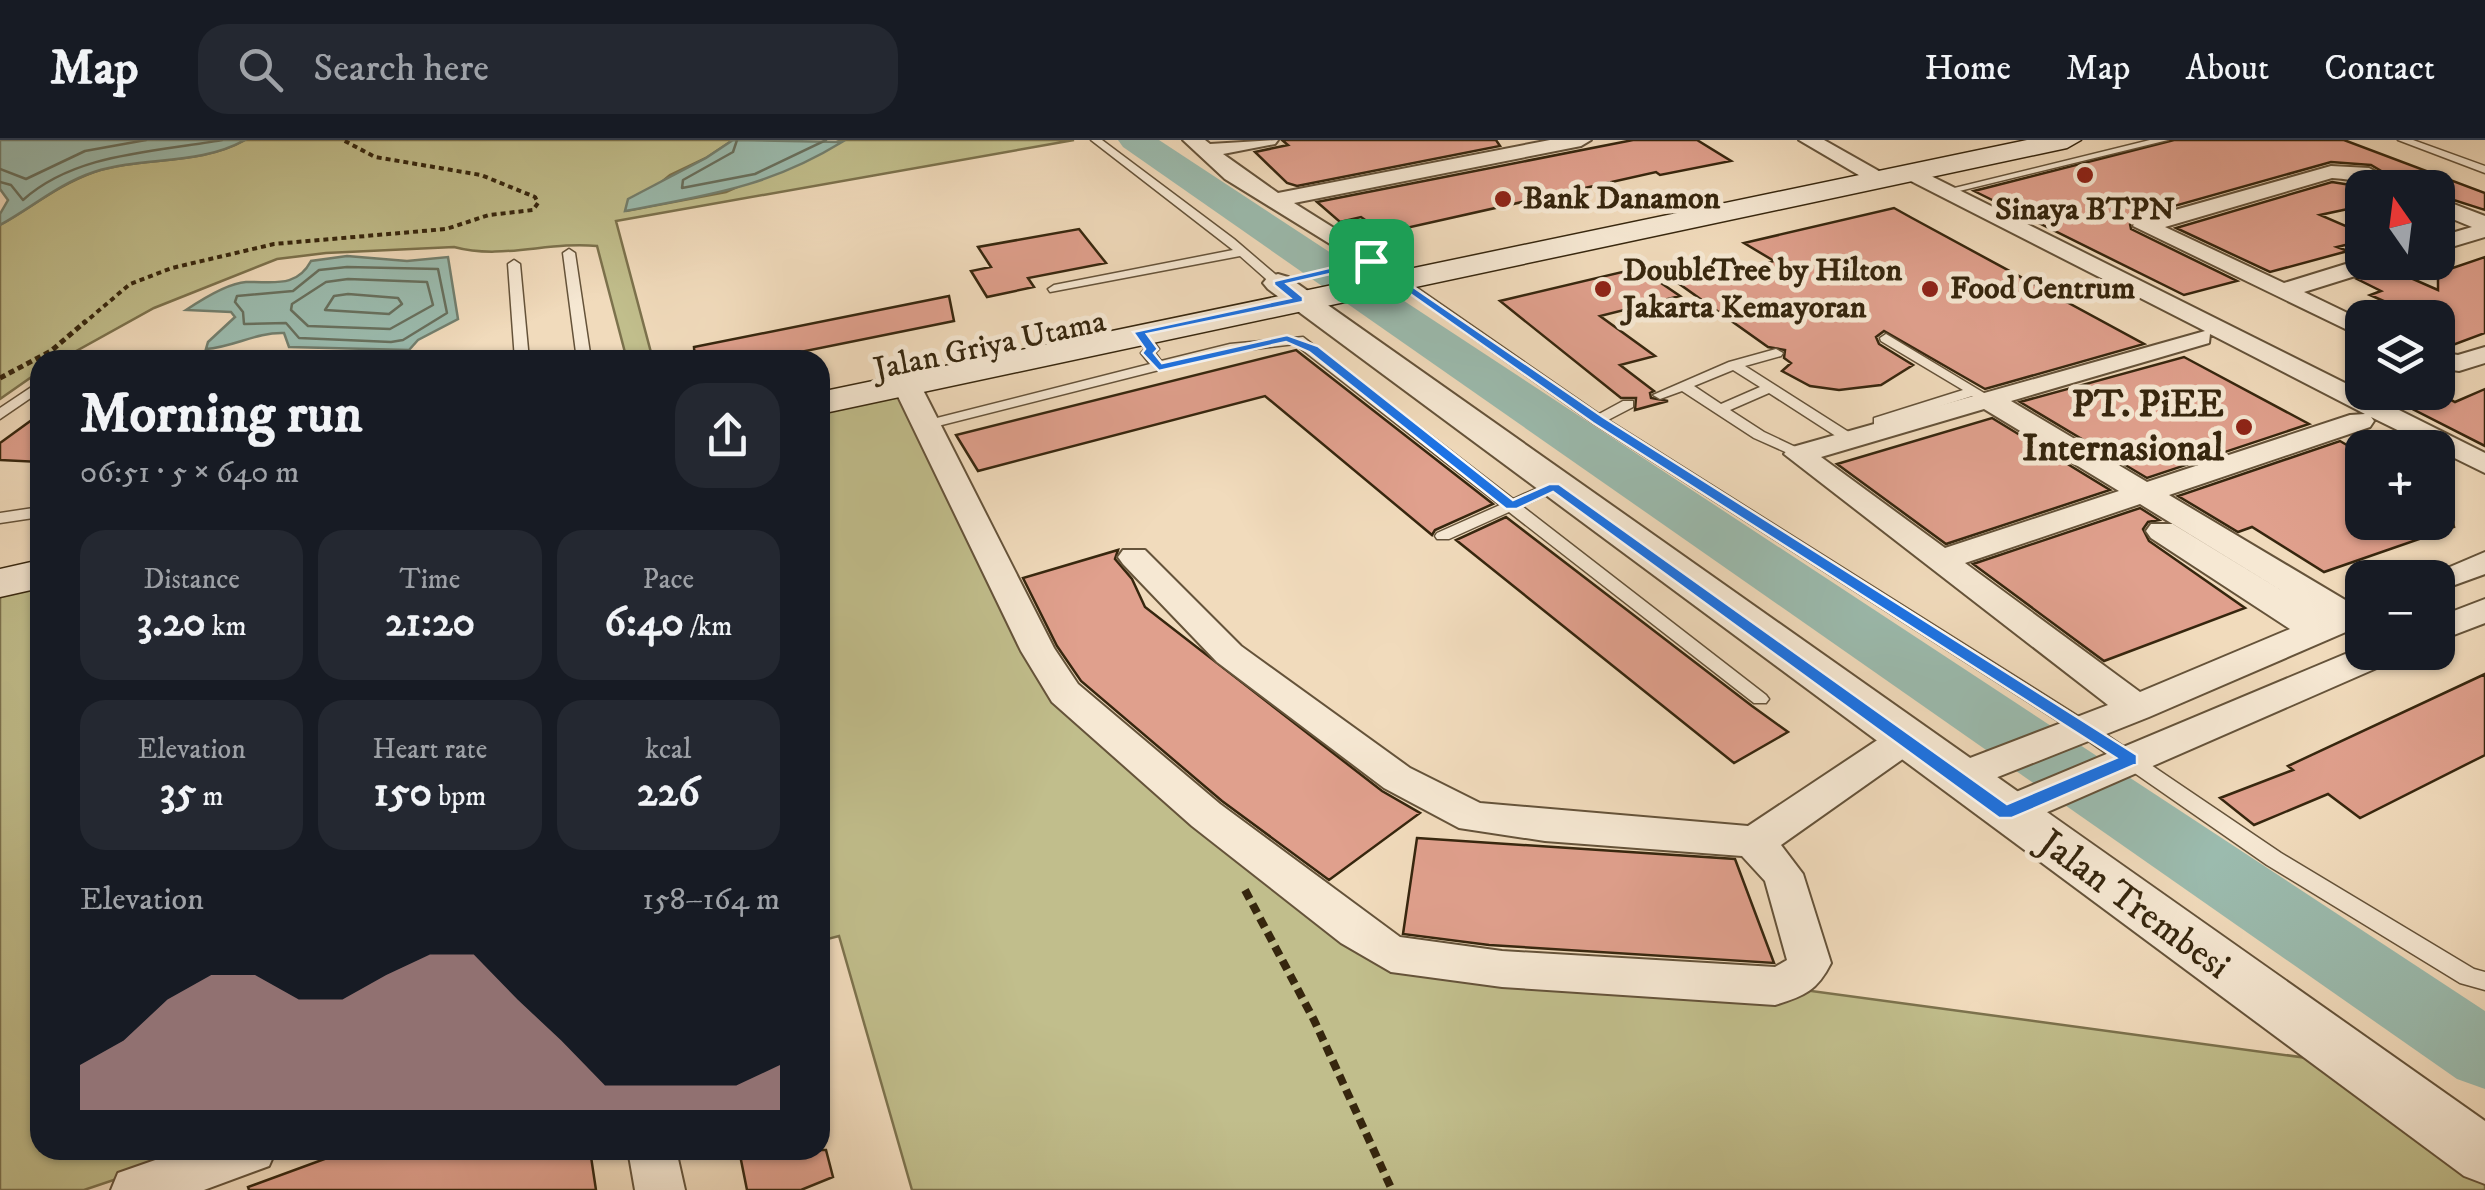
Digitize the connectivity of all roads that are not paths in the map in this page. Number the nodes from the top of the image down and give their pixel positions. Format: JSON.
{"nodes":[{"id":1,"x":1096,"y":140,"type":"edge"},
{"id":2,"x":1268,"y":140,"type":"edge"},
{"id":3,"x":1581,"y":140,"type":"edge"},
{"id":4,"x":2067,"y":140,"type":"edge"},
{"id":5,"x":2162,"y":140,"type":"edge"},
{"id":6,"x":2403,"y":140,"type":"edge"},
{"id":7,"x":1200,"y":145,"type":"edge"},
{"id":8,"x":1806,"y":152,"type":"edge"},
{"id":9,"x":1893,"y":169,"type":"junction"},
{"id":10,"x":2485,"y":170,"type":"edge"},
{"id":11,"x":2345,"y":172,"type":"edge"},
{"id":12,"x":1736,"y":179,"type":"dead end"},
{"id":13,"x":1947,"y":191,"type":"junction"},
{"id":14,"x":1275,"y":200,"type":"junction"},
{"id":15,"x":2455,"y":213,"type":"edge"},
{"id":16,"x":2485,"y":227,"type":"edge"},
{"id":17,"x":2455,"y":238,"type":"edge"},
{"id":18,"x":1241,"y":252,"type":"junction"},
{"id":19,"x":570,"y":253,"type":"dead end"},
{"id":20,"x":514,"y":264,"type":"dead end"},
{"id":21,"x":2345,"y":272,"type":"edge"},
{"id":22,"x":1380,"y":273,"type":"junction"},
{"id":23,"x":1054,"y":289,"type":"dead end"},
{"id":24,"x":1294,"y":290,"type":"junction"},
{"id":25,"x":2282,"y":291,"type":"junction"},
{"id":26,"x":2345,"y":321,"type":"edge"},
{"id":27,"x":1886,"y":338,"type":"dead end"},
{"id":28,"x":2200,"y":338,"type":"junction"},
{"id":29,"x":1136,"y":341,"type":"junction"},
{"id":30,"x":521,"y":350,"type":"edge"},
{"id":31,"x":583,"y":350,"type":"edge"},
{"id":32,"x":1776,"y":353,"type":"dead end"},
{"id":33,"x":2485,"y":355,"type":"edge"},
{"id":34,"x":2455,"y":362,"type":"edge"},
{"id":35,"x":1734,"y":365,"type":"junction"},
{"id":36,"x":1159,"y":367,"type":"junction"},
{"id":37,"x":830,"y":381,"type":"edge"},
{"id":38,"x":906,"y":384,"type":"junction"},
{"id":39,"x":1683,"y":385,"type":"junction"},
{"id":40,"x":1768,"y":389,"type":"junction"},
{"id":41,"x":30,"y":392,"type":"edge"},
{"id":42,"x":1660,"y":395,"type":"dead end"},
{"id":43,"x":1976,"y":398,"type":"junction"},
{"id":44,"x":830,"y":401,"type":"edge"},
{"id":45,"x":1628,"y":404,"type":"dead end"},
{"id":46,"x":1718,"y":410,"type":"junction"},
{"id":47,"x":0,"y":414,"type":"edge"},
{"id":48,"x":1598,"y":420,"type":"junction"},
{"id":49,"x":1879,"y":421,"type":"dead end"},
{"id":50,"x":2360,"y":421,"type":"junction"},
{"id":51,"x":926,"y":425,"type":"junction"},
{"id":52,"x":2377,"y":430,"type":"edge"},
{"id":53,"x":1850,"y":439,"type":"junction"},
{"id":54,"x":1799,"y":454,"type":"junction"},
{"id":55,"x":2485,"y":464,"type":"edge"},
{"id":56,"x":2455,"y":470,"type":"edge"},
{"id":57,"x":1554,"y":486,"type":"junction"},
{"id":58,"x":2485,"y":486,"type":"edge"},
{"id":59,"x":2130,"y":498,"type":"junction"},
{"id":60,"x":1512,"y":506,"type":"junction"},
{"id":61,"x":30,"y":514,"type":"edge"},
{"id":62,"x":0,"y":518,"type":"edge"},
{"id":63,"x":1443,"y":536,"type":"dead end"},
{"id":64,"x":30,"y":553,"type":"edge"},
{"id":65,"x":1134,"y":557,"type":"dead end"},
{"id":66,"x":0,"y":560,"type":"edge"},
{"id":67,"x":1940,"y":562,"type":"junction"},
{"id":68,"x":2485,"y":562,"type":"edge"},
{"id":69,"x":2455,"y":575,"type":"edge"},
{"id":70,"x":30,"y":576,"type":"edge"},
{"id":71,"x":0,"y":583,"type":"edge"},
{"id":72,"x":2345,"y":609,"type":"edge"},
{"id":73,"x":2485,"y":610,"type":"edge"},
{"id":74,"x":2345,"y":620,"type":"edge"},
{"id":75,"x":2455,"y":623,"type":"edge"},
{"id":76,"x":2317,"y":632,"type":"junction"},
{"id":77,"x":2345,"y":668,"type":"edge"},
{"id":78,"x":1760,"y":699,"type":"dead end"},
{"id":79,"x":2136,"y":708,"type":"junction"},
{"id":80,"x":2076,"y":730,"type":"junction"},
{"id":81,"x":1904,"y":740,"type":"junction"},
{"id":82,"x":2121,"y":763,"type":"junction"},
{"id":83,"x":1965,"y":774,"type":"junction"},
{"id":84,"x":2012,"y":810,"type":"junction"},
{"id":85,"x":1754,"y":843,"type":"junction"},
{"id":86,"x":2485,"y":981,"type":"edge"},
{"id":87,"x":2485,"y":1156,"type":"edge"},
{"id":88,"x":223,"y":1160,"type":"edge"},
{"id":89,"x":654,"y":1160,"type":"edge"},
{"id":90,"x":136,"y":1190,"type":"edge"},
{"id":91,"x":660,"y":1190,"type":"edge"}],
"edges":[{"from":1,"to":18,"type":"lane"},
{"from":2,"to":7,"type":"street"},
{"from":3,"to":14,"type":"street"},
{"from":4,"to":9,"type":"main road","name":"Jalan Griya Utama"},
{"from":5,"to":13,"type":"lane"},
{"from":6,"to":10,"type":"lane"},
{"from":7,"to":14,"type":"street"},
{"from":8,"to":9,"type":"main road","name":"Jalan Griya Utama"},
{"from":9,"to":13,"type":"street"},
{"from":9,"to":22,"type":"main road","name":"Jalan Griya Utama"},
{"from":9,"to":28,"type":"street"},
{"from":11,"to":25,"type":"street"},
{"from":12,"to":22,"type":"main road","name":"Jalan Griya Utama"},
{"from":13,"to":55,"type":"street"},
{"from":14,"to":22,"type":"street"},
{"from":15,"to":16,"type":"street"},
{"from":16,"to":17,"type":"street"},
{"from":18,"to":23,"type":"lane"},
{"from":18,"to":24,"type":"lane"},
{"from":19,"to":31,"type":"lane"},
{"from":20,"to":30,"type":"lane"},
{"from":21,"to":25,"type":"street"},
{"from":22,"to":24,"type":"main road","name":"Jalan Griya Utama"},
{"from":22,"to":48,"type":"lane"},
{"from":24,"to":29,"type":"main road","name":"Jalan Griya Utama"},
{"from":24,"to":37,"type":"main road","name":"Jalan Griya Utama"},
{"from":24,"to":57,"type":"street","name":"Jalan Trembesi"},
{"from":25,"to":26,"type":"street"},
{"from":27,"to":43,"type":"lane"},
{"from":28,"to":43,"type":"street"},
{"from":28,"to":50,"type":"street"},
{"from":29,"to":36,"type":"lane"},
{"from":29,"to":38,"type":"main road","name":"Jalan Griya Utama"},
{"from":32,"to":35,"type":"lane"},
{"from":33,"to":34,"type":"street"},
{"from":35,"to":39,"type":"lane"},
{"from":35,"to":40,"type":"lane"},
{"from":36,"to":51,"type":"lane"},
{"from":36,"to":60,"type":"lane"},
{"from":38,"to":44,"type":"main road","name":"Jalan Griya Utama"},
{"from":38,"to":51,"type":"street"},
{"from":39,"to":42,"type":"lane"},
{"from":39,"to":46,"type":"lane"},
{"from":40,"to":46,"type":"lane"},
{"from":40,"to":53,"type":"lane"},
{"from":41,"to":47,"type":"lane"},
{"from":43,"to":49,"type":"lane"},
{"from":43,"to":53,"type":"street"},
{"from":43,"to":59,"type":"street"},
{"from":45,"to":48,"type":"lane"},
{"from":46,"to":54,"type":"lane"},
{"from":48,"to":80,"type":"lane"},
{"from":50,"to":52,"type":"street"},
{"from":50,"to":59,"type":"street"},
{"from":51,"to":85,"type":"street"},
{"from":53,"to":54,"type":"street"},
{"from":54,"to":67,"type":"street"},
{"from":56,"to":58,"type":"street"},
{"from":57,"to":60,"type":"lane"},
{"from":57,"to":81,"type":"street","name":"Jalan Trembesi"},
{"from":59,"to":67,"type":"street"},
{"from":59,"to":72,"type":"street"},
{"from":59,"to":76,"type":"street"},
{"from":60,"to":63,"type":"lane"},
{"from":60,"to":78,"type":"lane"},
{"from":61,"to":62,"type":"lane"},
{"from":64,"to":66,"type":"main road"},
{"from":65,"to":85,"type":"street"},
{"from":67,"to":79,"type":"street"},
{"from":68,"to":69,"type":"street"},
{"from":70,"to":71,"type":"main road"},
{"from":73,"to":75,"type":"street"},
{"from":74,"to":76,"type":"street"},
{"from":76,"to":79,"type":"street"},
{"from":77,"to":82,"type":"street"},
{"from":79,"to":80,"type":"street"},
{"from":80,"to":82,"type":"lane"},
{"from":80,"to":83,"type":"street"},
{"from":81,"to":83,"type":"street","name":"Jalan Trembesi"},
{"from":81,"to":85,"type":"street"},
{"from":82,"to":84,"type":"street"},
{"from":82,"to":86,"type":"lane"},
{"from":83,"to":84,"type":"street","name":"Jalan Trembesi"},
{"from":84,"to":87,"type":"street","name":"Jalan Trembesi"},
{"from":88,"to":90,"type":"street"},
{"from":89,"to":91,"type":"street"}]}
